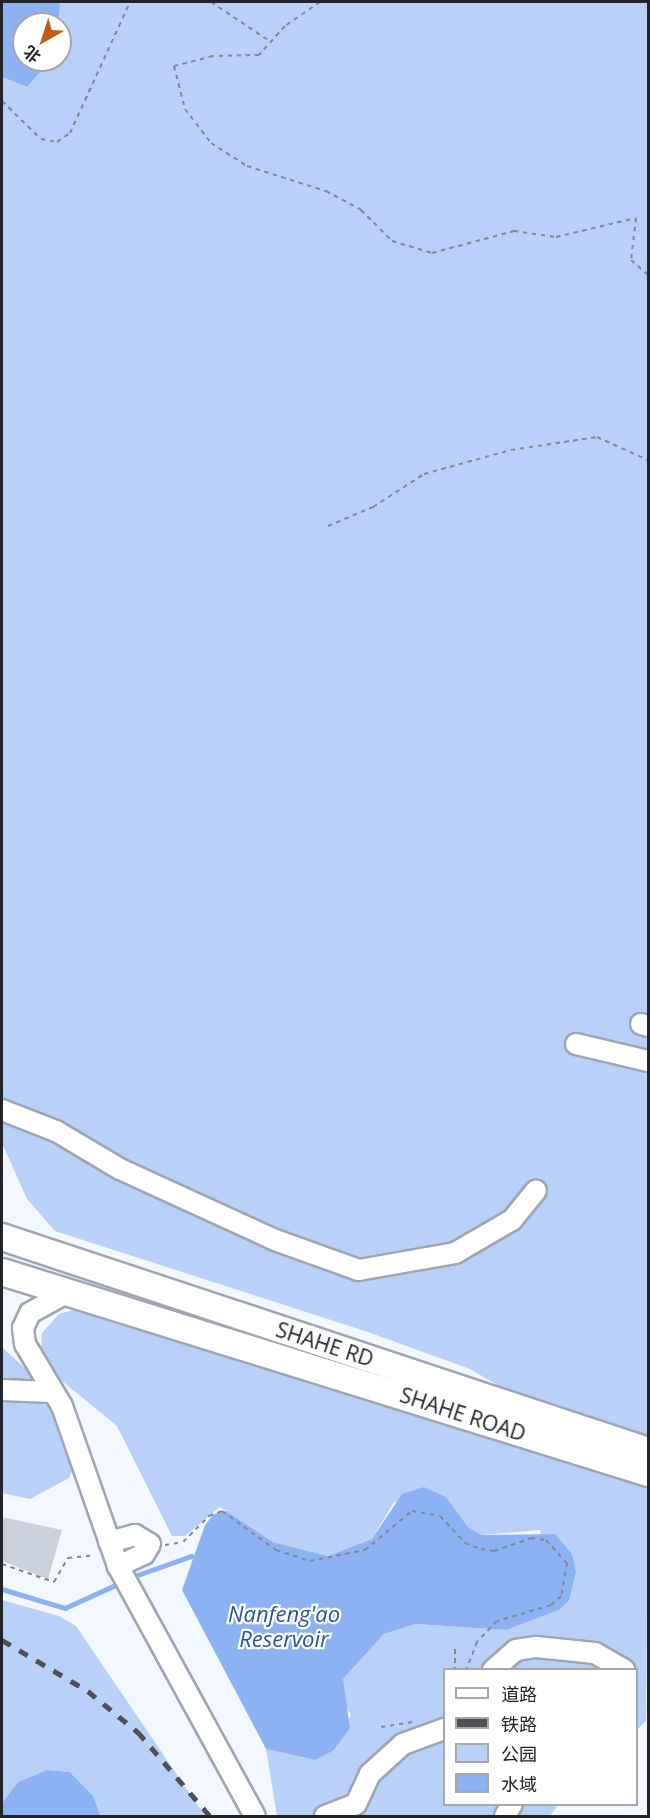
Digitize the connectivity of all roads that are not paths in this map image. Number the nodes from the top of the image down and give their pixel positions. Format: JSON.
{"nodes":[{"id":1,"x":576,"y":1044,"type":"dead end"},
{"id":2,"x":648,"y":1061,"type":"edge"},
{"id":3,"x":2,"y":1110,"type":"edge"},
{"id":4,"x":536,"y":1190,"type":"dead end"},
{"id":5,"x":2,"y":1237,"type":"edge"},
{"id":6,"x":2,"y":1272,"type":"edge"},
{"id":7,"x":69,"y":1292,"type":"junction"},
{"id":8,"x":2,"y":1389,"type":"edge"},
{"id":9,"x":51,"y":1392,"type":"junction"},
{"id":10,"x":648,"y":1451,"type":"edge"},
{"id":11,"x":648,"y":1473,"type":"edge"},
{"id":12,"x":151,"y":1546,"type":"road end"},
{"id":13,"x":115,"y":1559,"type":"junction"},
{"id":14,"x":496,"y":1668,"type":"edge"},
{"id":15,"x":621,"y":1668,"type":"edge"},
{"id":16,"x":443,"y":1728,"type":"edge"},
{"id":17,"x":255,"y":1816,"type":"edge"},
{"id":18,"x":325,"y":1816,"type":"edge"}],
"edges":[{"from":1,"to":2,"type":"lane"},
{"from":3,"to":4,"type":"lane"},
{"from":5,"to":10,"type":"main road","name":"SHAHE RD"},
{"from":6,"to":7,"type":"main road","name":"SHAHE ROAD"},
{"from":7,"to":9,"type":"lane"},
{"from":7,"to":11,"type":"main road","name":"SHAHE ROAD"},
{"from":8,"to":9,"type":"lane"},
{"from":9,"to":13,"type":"lane"},
{"from":12,"to":13,"type":"lane"},
{"from":13,"to":17,"type":"lane"},
{"from":14,"to":15,"type":"lane"},
{"from":16,"to":18,"type":"lane"}]}
